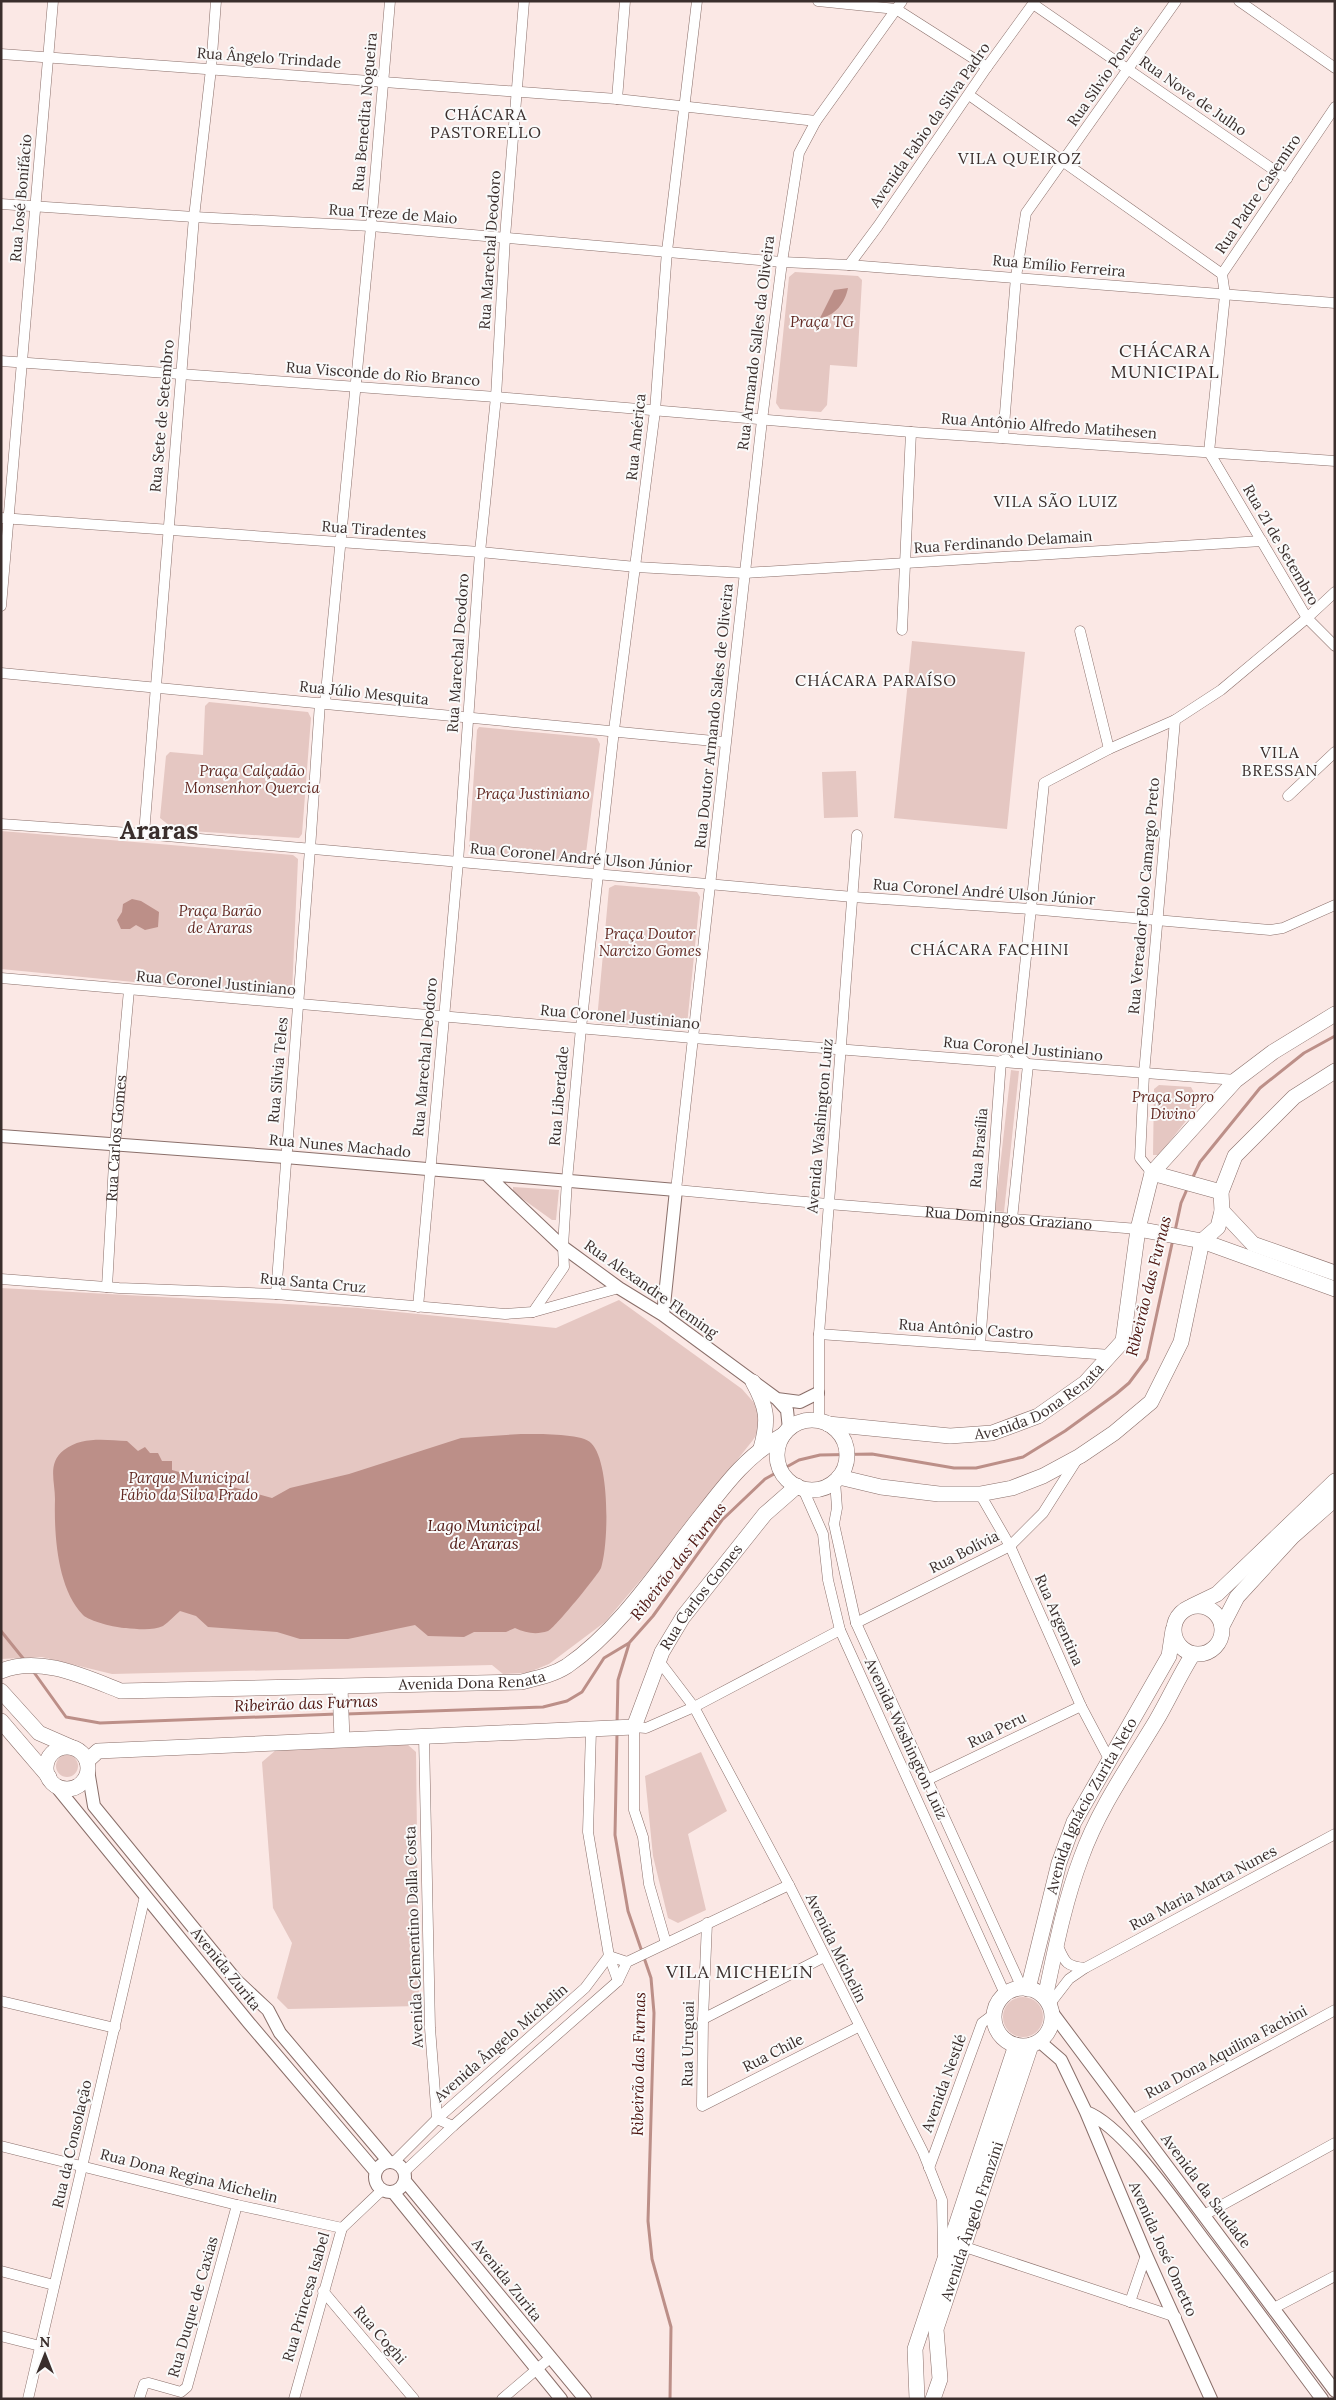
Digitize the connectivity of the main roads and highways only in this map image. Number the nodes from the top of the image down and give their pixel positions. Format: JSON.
{"nodes":[{"id":1,"x":1335,"y":1014,"type":"edge"},
{"id":2,"x":1335,"y":1071,"type":"edge"},
{"id":3,"x":1152,"y":1173,"type":"junction"},
{"id":4,"x":1221,"y":1192,"type":"junction"},
{"id":5,"x":1222,"y":1210,"type":"junction"},
{"id":6,"x":1138,"y":1229,"type":"junction"},
{"id":7,"x":1202,"y":1241,"type":"junction"},
{"id":8,"x":1335,"y":1273,"type":"edge"},
{"id":9,"x":1335,"y":1288,"type":"edge"},
{"id":10,"x":753,"y":1382,"type":"road end"},
{"id":11,"x":823,"y":1422,"type":"junction"},
{"id":12,"x":786,"y":1432,"type":"junction"},
{"id":13,"x":761,"y":1448,"type":"junction"},
{"id":14,"x":839,"y":1476,"type":"junction"},
{"id":15,"x":1335,"y":1481,"type":"edge"},
{"id":16,"x":796,"y":1485,"type":"junction"},
{"id":17,"x":1335,"y":1499,"type":"edge"},
{"id":18,"x":1192,"y":1606,"type":"junction"},
{"id":19,"x":1222,"y":1626,"type":"junction"},
{"id":20,"x":1173,"y":1630,"type":"junction"},
{"id":21,"x":1193,"y":1654,"type":"junction"},
{"id":22,"x":4,"y":1670,"type":"edge"},
{"id":23,"x":340,"y":1687,"type":"junction"},
{"id":24,"x":1,"y":1691,"type":"edge"},
{"id":25,"x":1,"y":1721,"type":"edge"},
{"id":26,"x":342,"y":1733,"type":"junction"},
{"id":27,"x":71,"y":1747,"type":"junction"},
{"id":28,"x":91,"y":1761,"type":"junction"},
{"id":29,"x":52,"y":1781,"type":"junction"},
{"id":30,"x":1025,"y":1988,"type":"junction"},
{"id":31,"x":1048,"y":2005,"type":"junction"},
{"id":32,"x":1029,"y":2044,"type":"junction"},
{"id":33,"x":917,"y":2378,"type":"junction"},
{"id":34,"x":940,"y":2379,"type":"junction"},
{"id":35,"x":917,"y":2399,"type":"edge"},
{"id":36,"x":933,"y":2399,"type":"edge"}],
"edges":[{"from":1,"to":3,"type":"main road","name":"Avenida Dona Renata"},
{"from":2,"to":4,"type":"main road"},
{"from":3,"to":4,"type":"main road"},
{"from":3,"to":6,"type":"main road","name":"Avenida Dona Renata"},
{"from":4,"to":5,"type":"main road"},
{"from":5,"to":7,"type":"main road"},
{"from":5,"to":8,"type":"main road"},
{"from":6,"to":7,"type":"main road","name":"Rua Domingos Graziano"},
{"from":6,"to":11,"type":"main road","name":"Avenida Dona Renata"},
{"from":7,"to":9,"type":"main road","name":"Rua Domingos Graziano"},
{"from":7,"to":14,"type":"main road"},
{"from":10,"to":13,"type":"main road"},
{"from":11,"to":12,"type":"main road"},
{"from":11,"to":14,"type":"main road"},
{"from":12,"to":13,"type":"main road","name":"Avenida Dona Renata"},
{"from":12,"to":16,"type":"main road"},
{"from":13,"to":23,"type":"main road","name":"Avenida Dona Renata"},
{"from":14,"to":16,"type":"main road"},
{"from":15,"to":18,"type":"main road"},
{"from":16,"to":26,"type":"main road","name":"Rua Carlos Gomes"},
{"from":17,"to":19,"type":"main road"},
{"from":18,"to":19,"type":"main road"},
{"from":18,"to":20,"type":"main road"},
{"from":19,"to":21,"type":"main road"},
{"from":20,"to":21,"type":"main road"},
{"from":20,"to":30,"type":"main road","name":"Avenida Ignácio Zurita Neto"},
{"from":21,"to":31,"type":"main road","name":"Avenida Ignácio Zurita Neto"},
{"from":22,"to":23,"type":"main road","name":"Avenida Dona Renata"},
{"from":23,"to":26,"type":"main road"},
{"from":24,"to":27,"type":"main road"},
{"from":25,"to":29,"type":"main road"},
{"from":26,"to":28,"type":"main road"},
{"from":27,"to":28,"type":"main road"},
{"from":27,"to":29,"type":"main road"},
{"from":28,"to":29,"type":"main road"},
{"from":30,"to":31,"type":"main road"},
{"from":30,"to":32,"type":"main road"},
{"from":31,"to":32,"type":"main road"},
{"from":32,"to":33,"type":"main road","name":"Avenida Ângelo Franzini"},
{"from":32,"to":34,"type":"main road","name":"Avenida Ângelo Franzini"},
{"from":33,"to":34,"type":"main road"},
{"from":33,"to":35,"type":"main road","name":"Avenida Ângelo Franzini"},
{"from":34,"to":36,"type":"main road","name":"Avenida Ângelo Franzini"}]}
